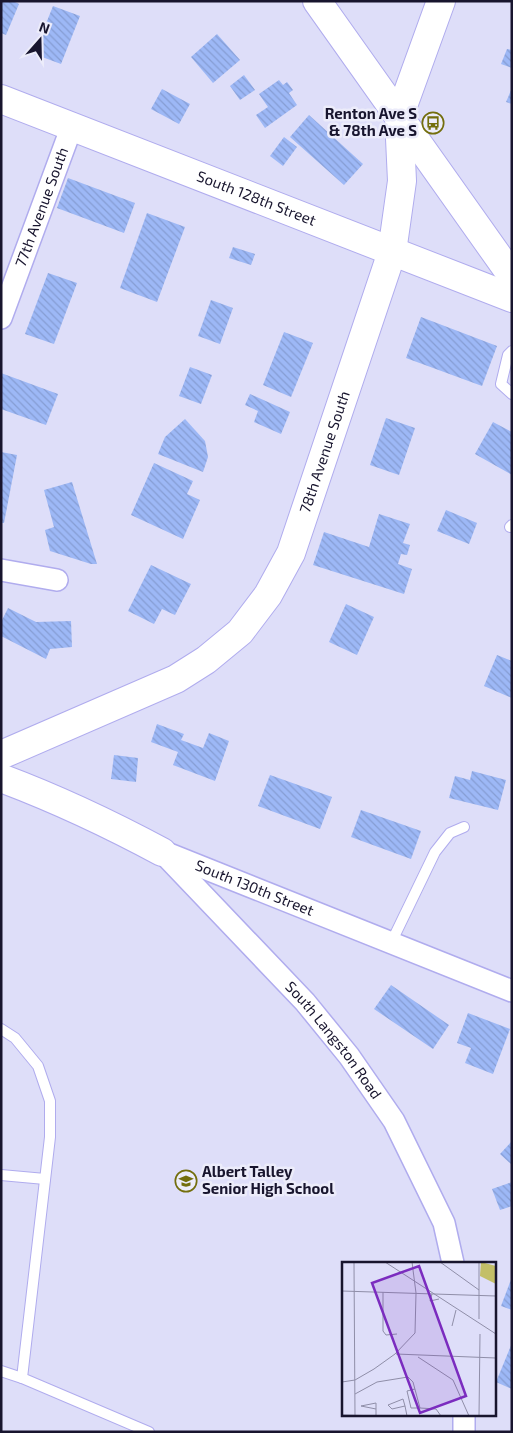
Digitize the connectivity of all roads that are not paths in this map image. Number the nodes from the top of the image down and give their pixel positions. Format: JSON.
{"nodes":[{"id":1,"x":316,"y":1,"type":"edge"},
{"id":2,"x":441,"y":1,"type":"edge"},
{"id":3,"x":1,"y":99,"type":"edge"},
{"id":4,"x":399,"y":118,"type":"junction"},
{"id":5,"x":72,"y":126,"type":"junction"},
{"id":6,"x":392,"y":252,"type":"junction"},
{"id":7,"x":512,"y":276,"type":"edge"},
{"id":8,"x":512,"y":298,"type":"edge"},
{"id":9,"x":1,"y":318,"type":"edge"},
{"id":10,"x":512,"y":351,"type":"edge"},
{"id":11,"x":512,"y":394,"type":"edge"},
{"id":12,"x":1,"y":570,"type":"edge"},
{"id":13,"x":57,"y":580,"type":"dead end"},
{"id":14,"x":1,"y":755,"type":"edge"},
{"id":15,"x":1,"y":778,"type":"edge"},
{"id":16,"x":464,"y":827,"type":"dead end"},
{"id":17,"x":162,"y":852,"type":"junction"},
{"id":18,"x":391,"y":943,"type":"junction"},
{"id":19,"x":512,"y":991,"type":"edge"},
{"id":20,"x":1,"y":1029,"type":"edge"},
{"id":21,"x":1,"y":1175,"type":"edge"},
{"id":22,"x":45,"y":1179,"type":"junction"},
{"id":23,"x":453,"y":1262,"type":"edge"},
{"id":24,"x":1,"y":1371,"type":"edge"},
{"id":25,"x":22,"y":1378,"type":"junction"},
{"id":26,"x":464,"y":1416,"type":"edge"},
{"id":27,"x":149,"y":1432,"type":"edge"},
{"id":28,"x":464,"y":1432,"type":"edge"}],
"edges":[{"from":1,"to":4,"type":"street"},
{"from":2,"to":4,"type":"street","name":"78th Avenue South"},
{"from":3,"to":5,"type":"street","name":"South 128th Street"},
{"from":4,"to":6,"type":"street","name":"78th Avenue South"},
{"from":4,"to":7,"type":"street"},
{"from":5,"to":6,"type":"street","name":"South 128th Street"},
{"from":5,"to":9,"type":"street","name":"77th Avenue South"},
{"from":6,"to":8,"type":"street","name":"South 128th Street"},
{"from":6,"to":14,"type":"street","name":"78th Avenue South"},
{"from":10,"to":11,"type":"lane"},
{"from":12,"to":13,"type":"street"},
{"from":15,"to":17,"type":"street","name":"South 130th Street"},
{"from":16,"to":18,"type":"lane"},
{"from":17,"to":18,"type":"street","name":"South 130th Street"},
{"from":17,"to":23,"type":"street","name":"South Langston Road"},
{"from":18,"to":19,"type":"street","name":"South 130th Street"},
{"from":20,"to":22,"type":"lane"},
{"from":21,"to":22,"type":"lane"},
{"from":22,"to":25,"type":"lane"},
{"from":24,"to":25,"type":"lane"},
{"from":25,"to":27,"type":"lane"},
{"from":26,"to":28,"type":"street"}]}
